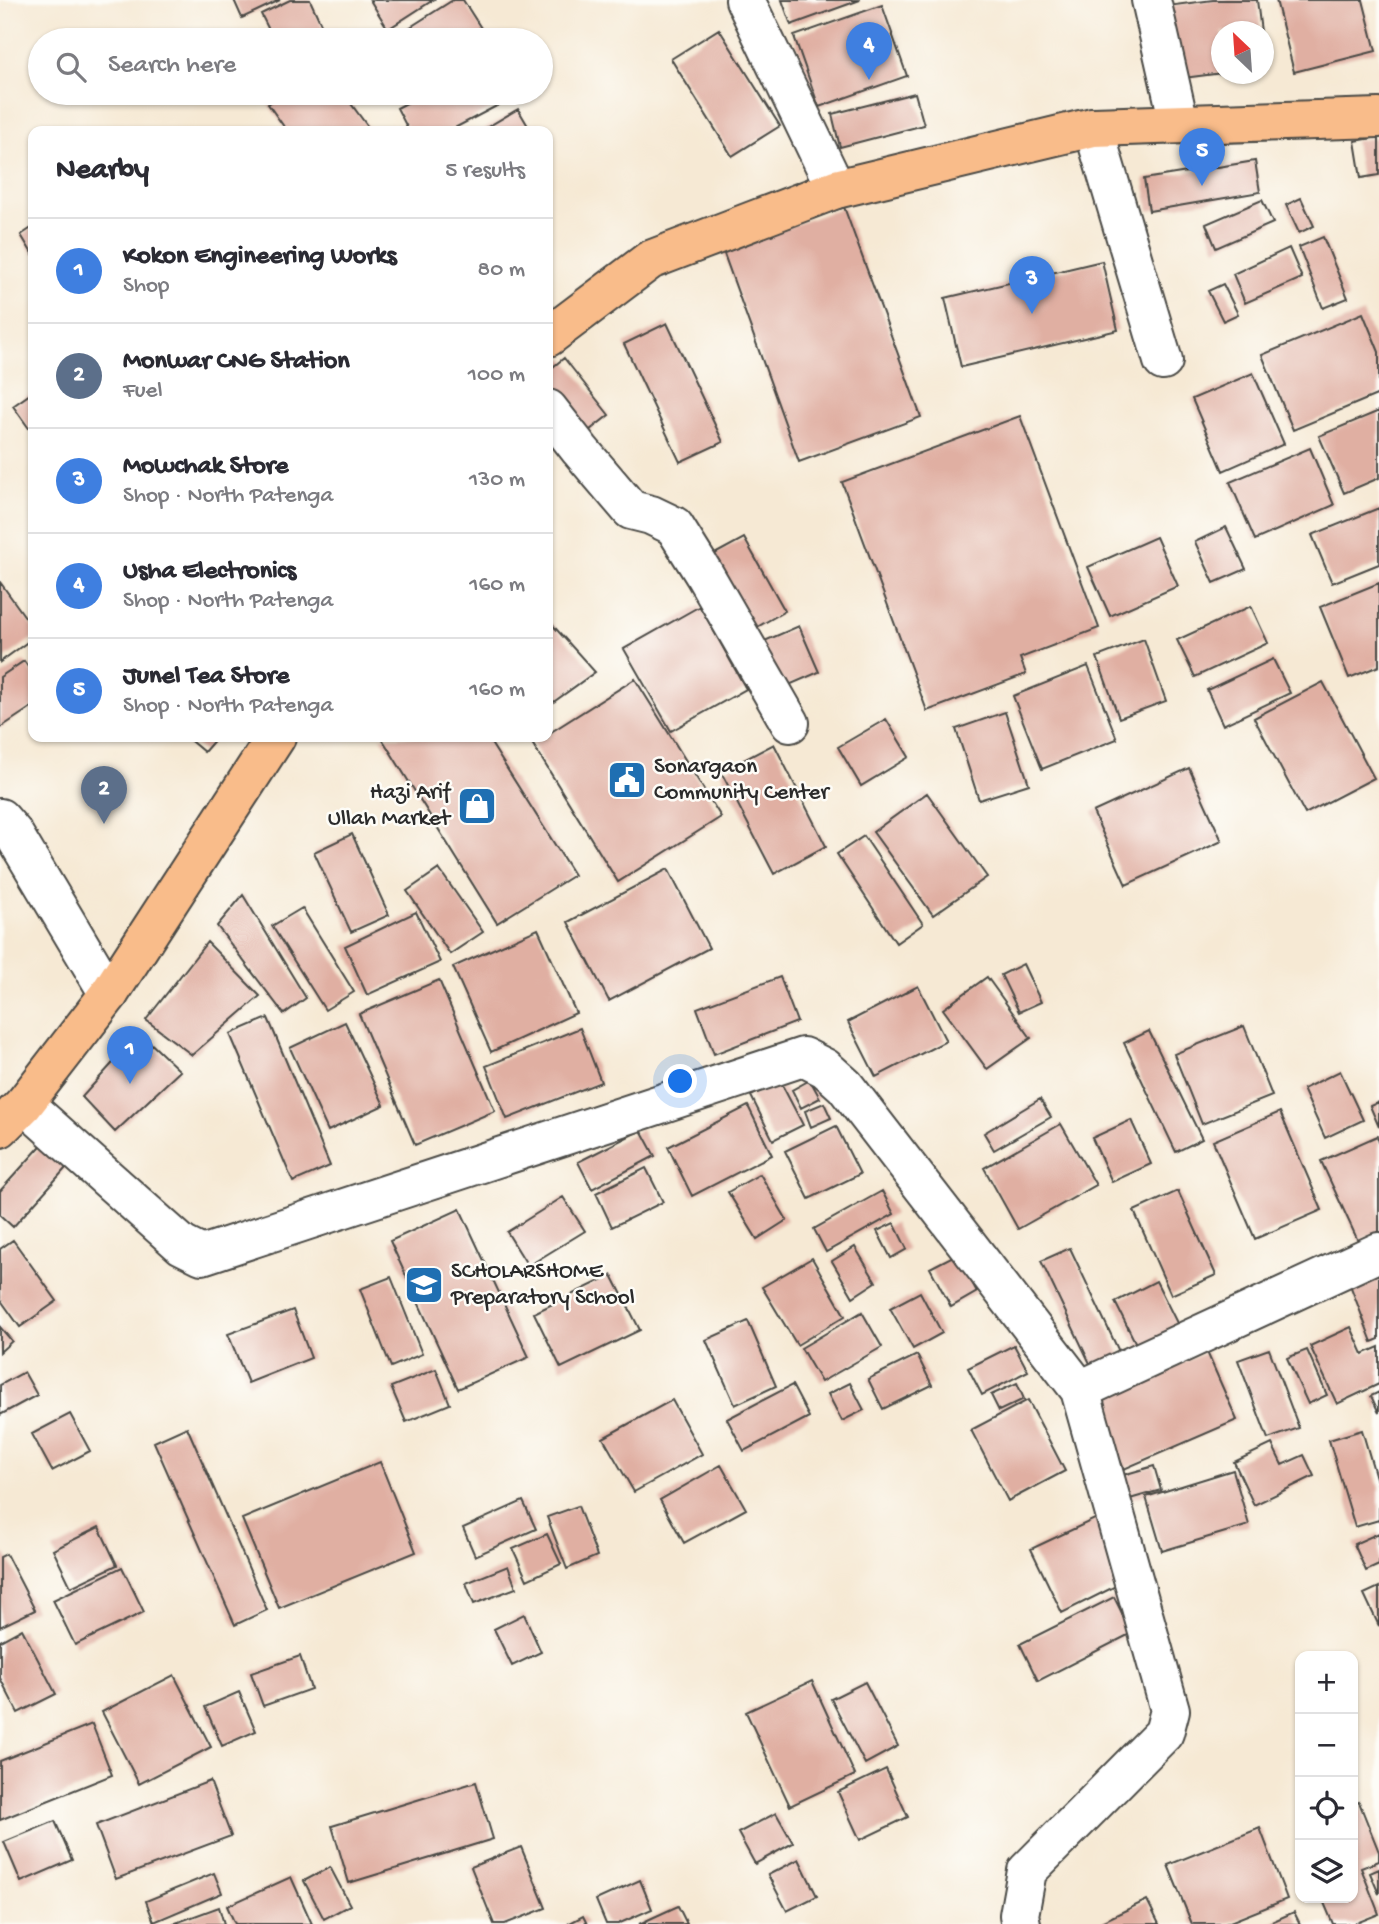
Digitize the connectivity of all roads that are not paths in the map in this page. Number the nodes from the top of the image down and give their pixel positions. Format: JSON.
{"nodes":[{"id":1,"x":745,"y":0,"type":"edge"},
{"id":2,"x":1151,"y":0,"type":"edge"},
{"id":3,"x":1379,"y":118,"type":"edge"},
{"id":4,"x":1179,"y":123,"type":"junction"},
{"id":5,"x":1093,"y":127,"type":"junction"},
{"id":6,"x":836,"y":189,"type":"junction"},
{"id":7,"x":553,"y":333,"type":"edge"},
{"id":8,"x":1163,"y":361,"type":"dead end"},
{"id":9,"x":553,"y":415,"type":"edge"},
{"id":10,"x":790,"y":723,"type":"dead end"},
{"id":11,"x":273,"y":742,"type":"edge"},
{"id":12,"x":0,"y":818,"type":"edge"},
{"id":13,"x":109,"y":994,"type":"junction"},
{"id":14,"x":12,"y":1116,"type":"edge"},
{"id":15,"x":1379,"y":1252,"type":"edge"},
{"id":16,"x":1080,"y":1390,"type":"junction"},
{"id":17,"x":1021,"y":1924,"type":"edge"}],
"edges":[{"from":1,"to":6,"type":"street"},
{"from":2,"to":4,"type":"street"},
{"from":3,"to":4,"type":"highway"},
{"from":4,"to":5,"type":"highway"},
{"from":5,"to":6,"type":"highway"},
{"from":5,"to":8,"type":"street"},
{"from":6,"to":7,"type":"highway"},
{"from":9,"to":10,"type":"street"},
{"from":11,"to":13,"type":"highway"},
{"from":12,"to":13,"type":"street"},
{"from":13,"to":14,"type":"highway"},
{"from":14,"to":16,"type":"street"},
{"from":15,"to":16,"type":"street"},
{"from":16,"to":17,"type":"street"}]}
